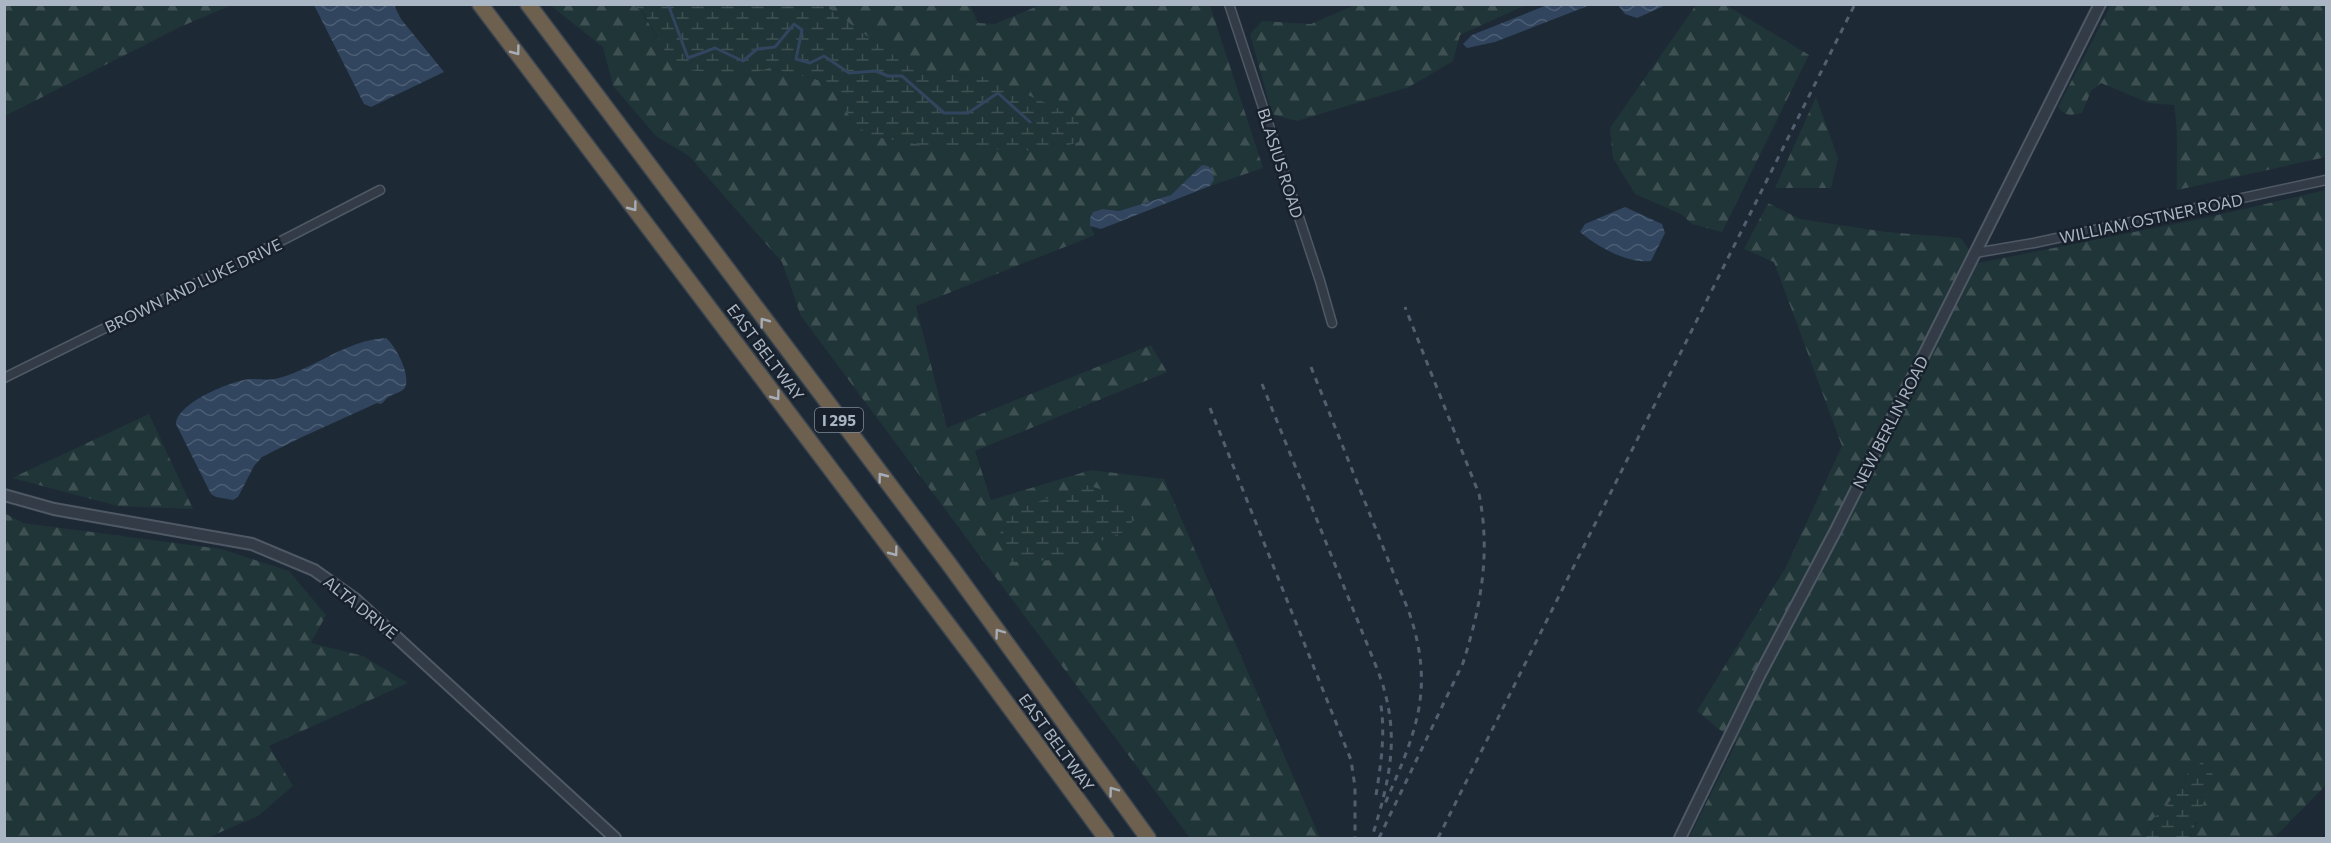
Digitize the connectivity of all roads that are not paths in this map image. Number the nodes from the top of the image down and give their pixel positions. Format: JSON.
{"nodes":[{"id":1,"x":480,"y":4,"type":"edge"},
{"id":2,"x":528,"y":4,"type":"edge"},
{"id":3,"x":1229,"y":4,"type":"edge"},
{"id":4,"x":2100,"y":4,"type":"edge"},
{"id":5,"x":2326,"y":180,"type":"edge"},
{"id":6,"x":380,"y":190,"type":"dead end"},
{"id":7,"x":1975,"y":253,"type":"junction"},
{"id":8,"x":1332,"y":323,"type":"dead end"},
{"id":9,"x":4,"y":378,"type":"edge"},
{"id":10,"x":4,"y":495,"type":"edge"},
{"id":11,"x":615,"y":838,"type":"edge"},
{"id":12,"x":1106,"y":838,"type":"edge"},
{"id":13,"x":1148,"y":838,"type":"edge"},
{"id":14,"x":1680,"y":838,"type":"edge"}],
"edges":[{"from":1,"to":12,"type":"highway","name":"EAST BELTWAY","number":"I 295","one_way":true},
{"from":13,"to":2,"type":"highway","name":"EAST BELTWAY","number":"I 295","one_way":true},
{"from":3,"to":8,"type":"street","name":"BLASIUS ROAD"},
{"from":4,"to":7,"type":"street","name":"NEW BERLIN ROAD"},
{"from":5,"to":7,"type":"street","name":"WILLIAM OSTNER ROAD"},
{"from":6,"to":9,"type":"street","name":"BROWN AND LUKE DRIVE"},
{"from":7,"to":14,"type":"street","name":"NEW BERLIN ROAD"},
{"from":10,"to":11,"type":"street","name":"ALTA DRIVE"}]}
